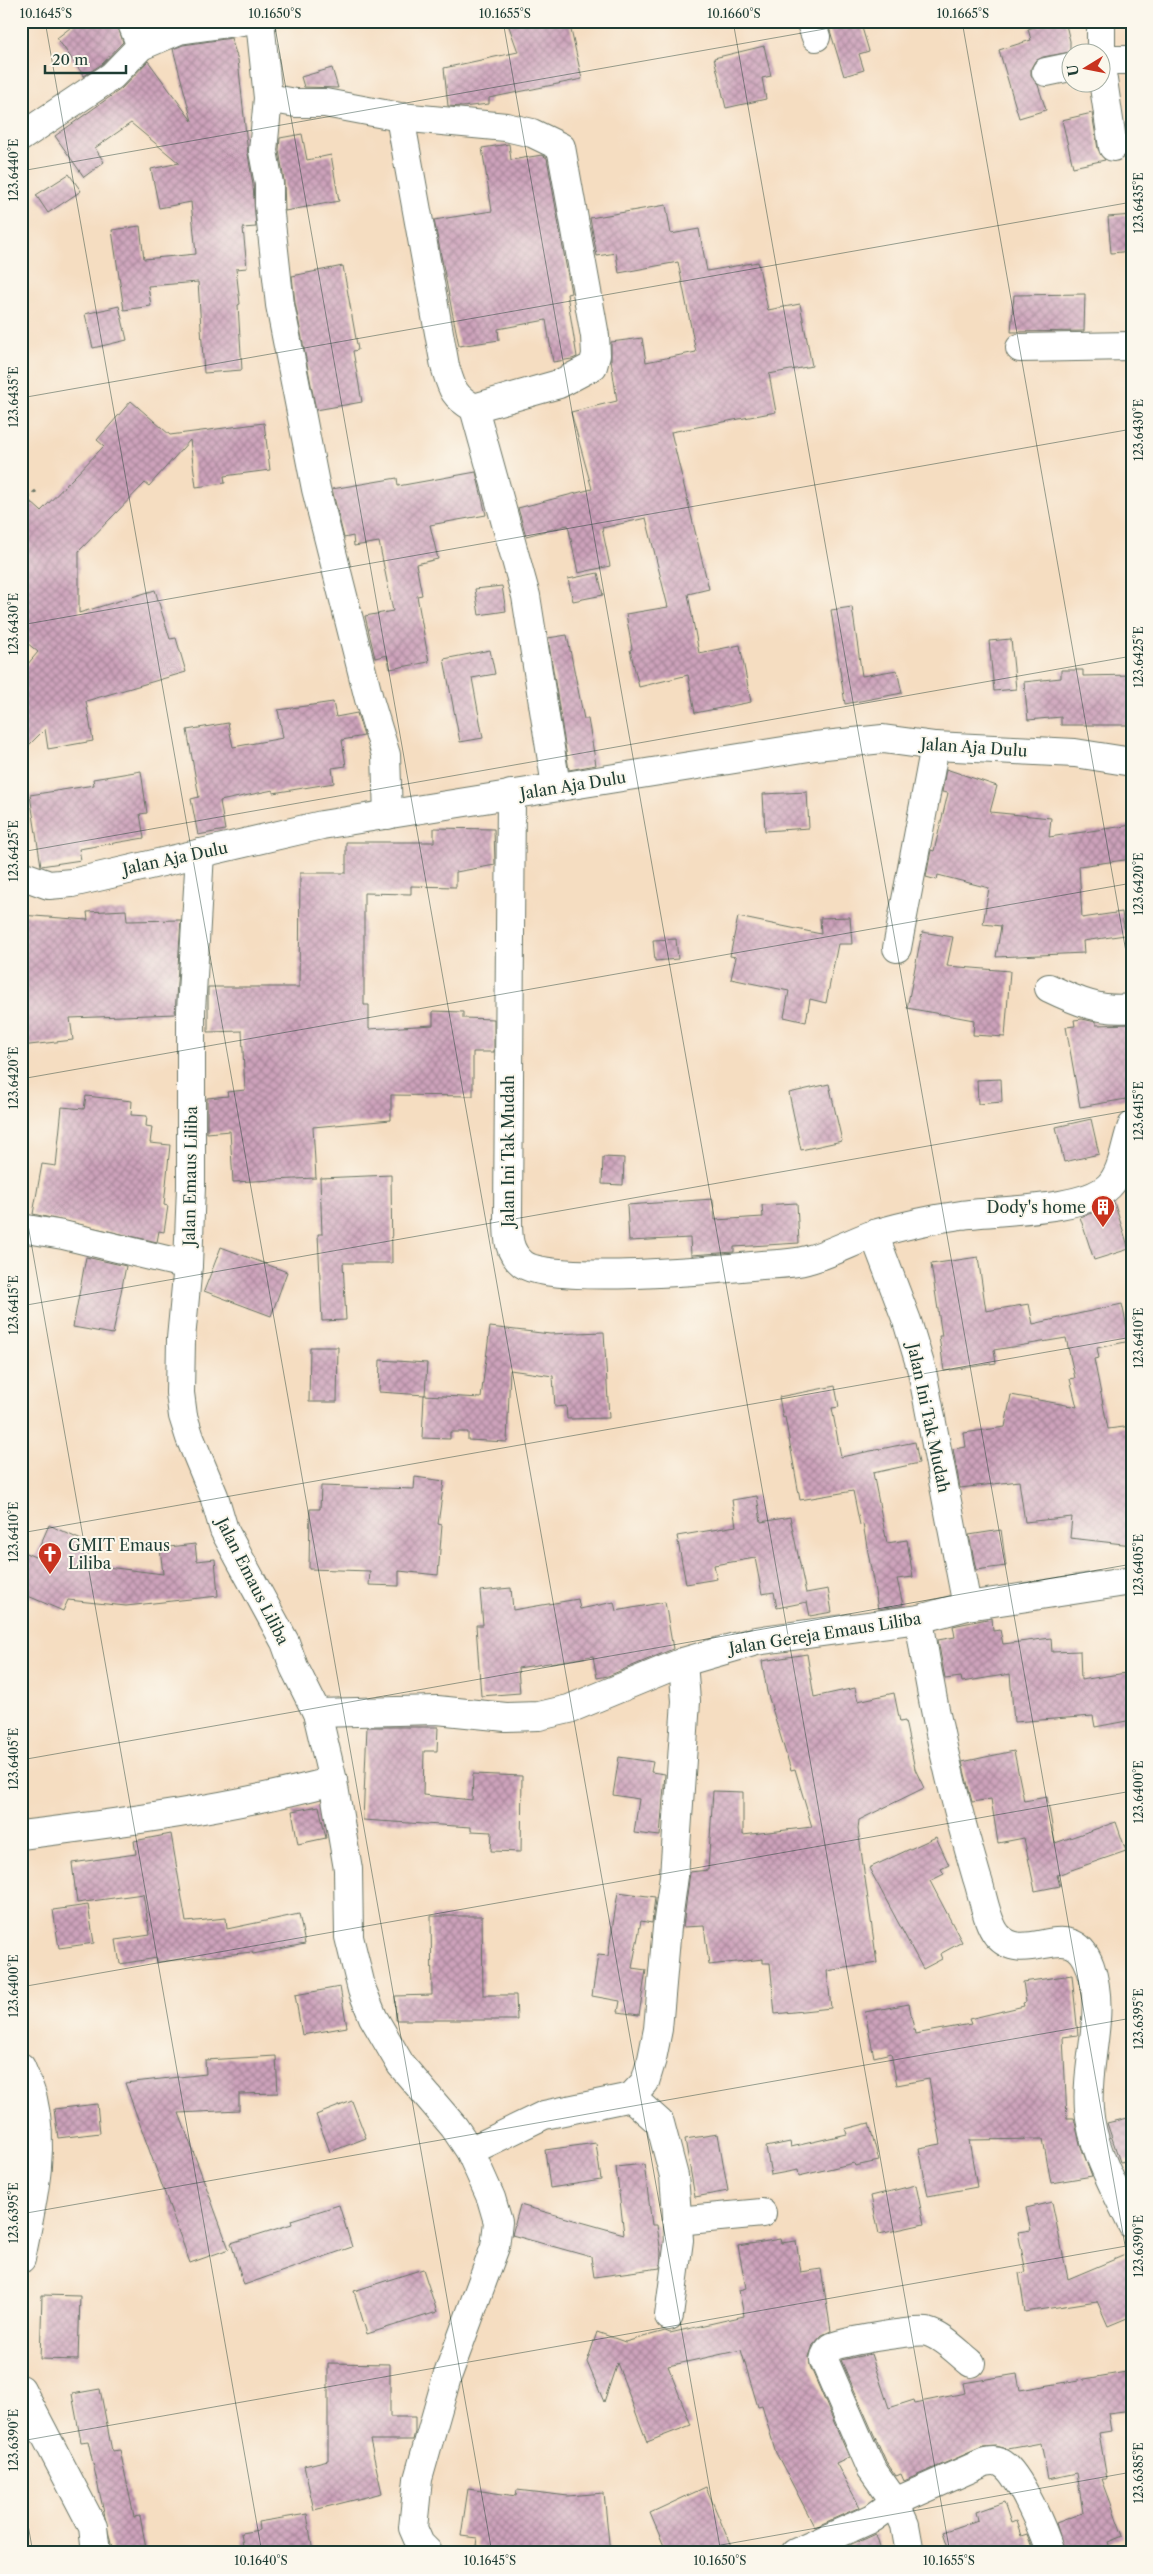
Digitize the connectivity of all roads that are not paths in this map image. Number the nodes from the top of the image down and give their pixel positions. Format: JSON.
{"nodes":[{"id":1,"x":130,"y":21,"type":"edge"},
{"id":2,"x":243,"y":21,"type":"edge"},
{"id":3,"x":260,"y":21,"type":"edge"},
{"id":4,"x":1101,"y":21,"type":"edge"},
{"id":5,"x":1101,"y":42,"type":"edge"},
{"id":6,"x":141,"y":46,"type":"junction"},
{"id":7,"x":1110,"y":60,"type":"edge"},
{"id":8,"x":1132,"y":60,"type":"edge"},
{"id":9,"x":1105,"y":92,"type":"edge"},
{"id":10,"x":268,"y":98,"type":"junction"},
{"id":11,"x":400,"y":117,"type":"junction"},
{"id":12,"x":21,"y":137,"type":"edge"},
{"id":13,"x":1113,"y":147,"type":"dead end"},
{"id":14,"x":1132,"y":346,"type":"edge"},
{"id":15,"x":1020,"y":348,"type":"dead end"},
{"id":16,"x":474,"y":408,"type":"junction"},
{"id":17,"x":935,"y":746,"type":"junction"},
{"id":18,"x":1132,"y":762,"type":"edge"},
{"id":19,"x":556,"y":786,"type":"junction"},
{"id":20,"x":510,"y":794,"type":"junction"},
{"id":21,"x":388,"y":815,"type":"junction"},
{"id":22,"x":200,"y":853,"type":"junction"},
{"id":23,"x":21,"y":875,"type":"edge"},
{"id":24,"x":897,"y":948,"type":"dead end"},
{"id":25,"x":1049,"y":988,"type":"dead end"},
{"id":26,"x":1132,"y":1008,"type":"edge"},
{"id":27,"x":1132,"y":1126,"type":"edge"},
{"id":28,"x":21,"y":1228,"type":"edge"},
{"id":29,"x":874,"y":1234,"type":"junction"},
{"id":30,"x":188,"y":1265,"type":"junction"},
{"id":31,"x":1132,"y":1581,"type":"edge"},
{"id":32,"x":967,"y":1606,"type":"junction"},
{"id":33,"x":919,"y":1620,"type":"junction"},
{"id":34,"x":683,"y":1662,"type":"junction"},
{"id":35,"x":317,"y":1713,"type":"junction"},
{"id":36,"x":333,"y":1781,"type":"junction"},
{"id":37,"x":21,"y":1835,"type":"edge"},
{"id":38,"x":21,"y":2067,"type":"edge"},
{"id":39,"x":631,"y":2097,"type":"junction"},
{"id":40,"x":470,"y":2151,"type":"junction"},
{"id":41,"x":762,"y":2213,"type":"dead end"},
{"id":42,"x":677,"y":2221,"type":"junction"},
{"id":43,"x":1132,"y":2225,"type":"edge"},
{"id":44,"x":21,"y":2259,"type":"edge"},
{"id":45,"x":669,"y":2316,"type":"dead end"},
{"id":46,"x":971,"y":2363,"type":"dead end"},
{"id":47,"x":21,"y":2389,"type":"edge"},
{"id":48,"x":895,"y":2502,"type":"junction"},
{"id":49,"x":96,"y":2553,"type":"edge"},
{"id":50,"x":429,"y":2553,"type":"edge"},
{"id":51,"x":795,"y":2553,"type":"edge"},
{"id":52,"x":910,"y":2553,"type":"edge"},
{"id":53,"x":1050,"y":2553,"type":"edge"}],
"edges":[{"from":1,"to":6,"type":"street"},
{"from":2,"to":6,"type":"street"},
{"from":3,"to":10,"type":"street"},
{"from":4,"to":5,"type":"street"},
{"from":6,"to":12,"type":"street"},
{"from":7,"to":8,"type":"street"},
{"from":9,"to":13,"type":"street"},
{"from":10,"to":11,"type":"street"},
{"from":10,"to":21,"type":"street"},
{"from":11,"to":16,"type":"street"},
{"from":11,"to":16,"type":"street"},
{"from":14,"to":15,"type":"street"},
{"from":16,"to":19,"type":"street"},
{"from":17,"to":18,"type":"street","name":"Jalan Aja Dulu"},
{"from":17,"to":19,"type":"street","name":"Jalan Aja Dulu"},
{"from":17,"to":24,"type":"street"},
{"from":19,"to":20,"type":"street","name":"Jalan Aja Dulu"},
{"from":20,"to":21,"type":"street","name":"Jalan Aja Dulu"},
{"from":20,"to":29,"type":"street","name":"Jalan Ini Tak Mudah"},
{"from":21,"to":22,"type":"street","name":"Jalan Aja Dulu"},
{"from":22,"to":23,"type":"street","name":"Jalan Aja Dulu"},
{"from":22,"to":30,"type":"street","name":"Jalan Emaus Liliba"},
{"from":25,"to":26,"type":"street"},
{"from":27,"to":29,"type":"street","name":"Jalan Ini Tak Mudah"},
{"from":28,"to":30,"type":"street"},
{"from":29,"to":32,"type":"street","name":"Jalan Ini Tak Mudah"},
{"from":30,"to":35,"type":"street","name":"Jalan Emaus Liliba"},
{"from":31,"to":32,"type":"street","name":"Jalan Gereja Emaus Liliba"},
{"from":32,"to":33,"type":"street","name":"Jalan Gereja Emaus Liliba"},
{"from":33,"to":34,"type":"street","name":"Jalan Gereja Emaus Liliba"},
{"from":33,"to":43,"type":"street"},
{"from":34,"to":35,"type":"street","name":"Jalan Gereja Emaus Liliba"},
{"from":34,"to":39,"type":"street"},
{"from":35,"to":36,"type":"street","name":"Jalan Emaus Liliba"},
{"from":36,"to":37,"type":"street"},
{"from":36,"to":40,"type":"street","name":"Jalan Emaus Liliba"},
{"from":38,"to":44,"type":"street"},
{"from":39,"to":40,"type":"street"},
{"from":39,"to":42,"type":"street"},
{"from":40,"to":50,"type":"street","name":"Jalan Emaus Liliba"},
{"from":41,"to":42,"type":"street"},
{"from":42,"to":45,"type":"street"},
{"from":46,"to":48,"type":"street"},
{"from":47,"to":49,"type":"street"},
{"from":48,"to":51,"type":"street"},
{"from":48,"to":52,"type":"street"},
{"from":48,"to":53,"type":"street"}]}
